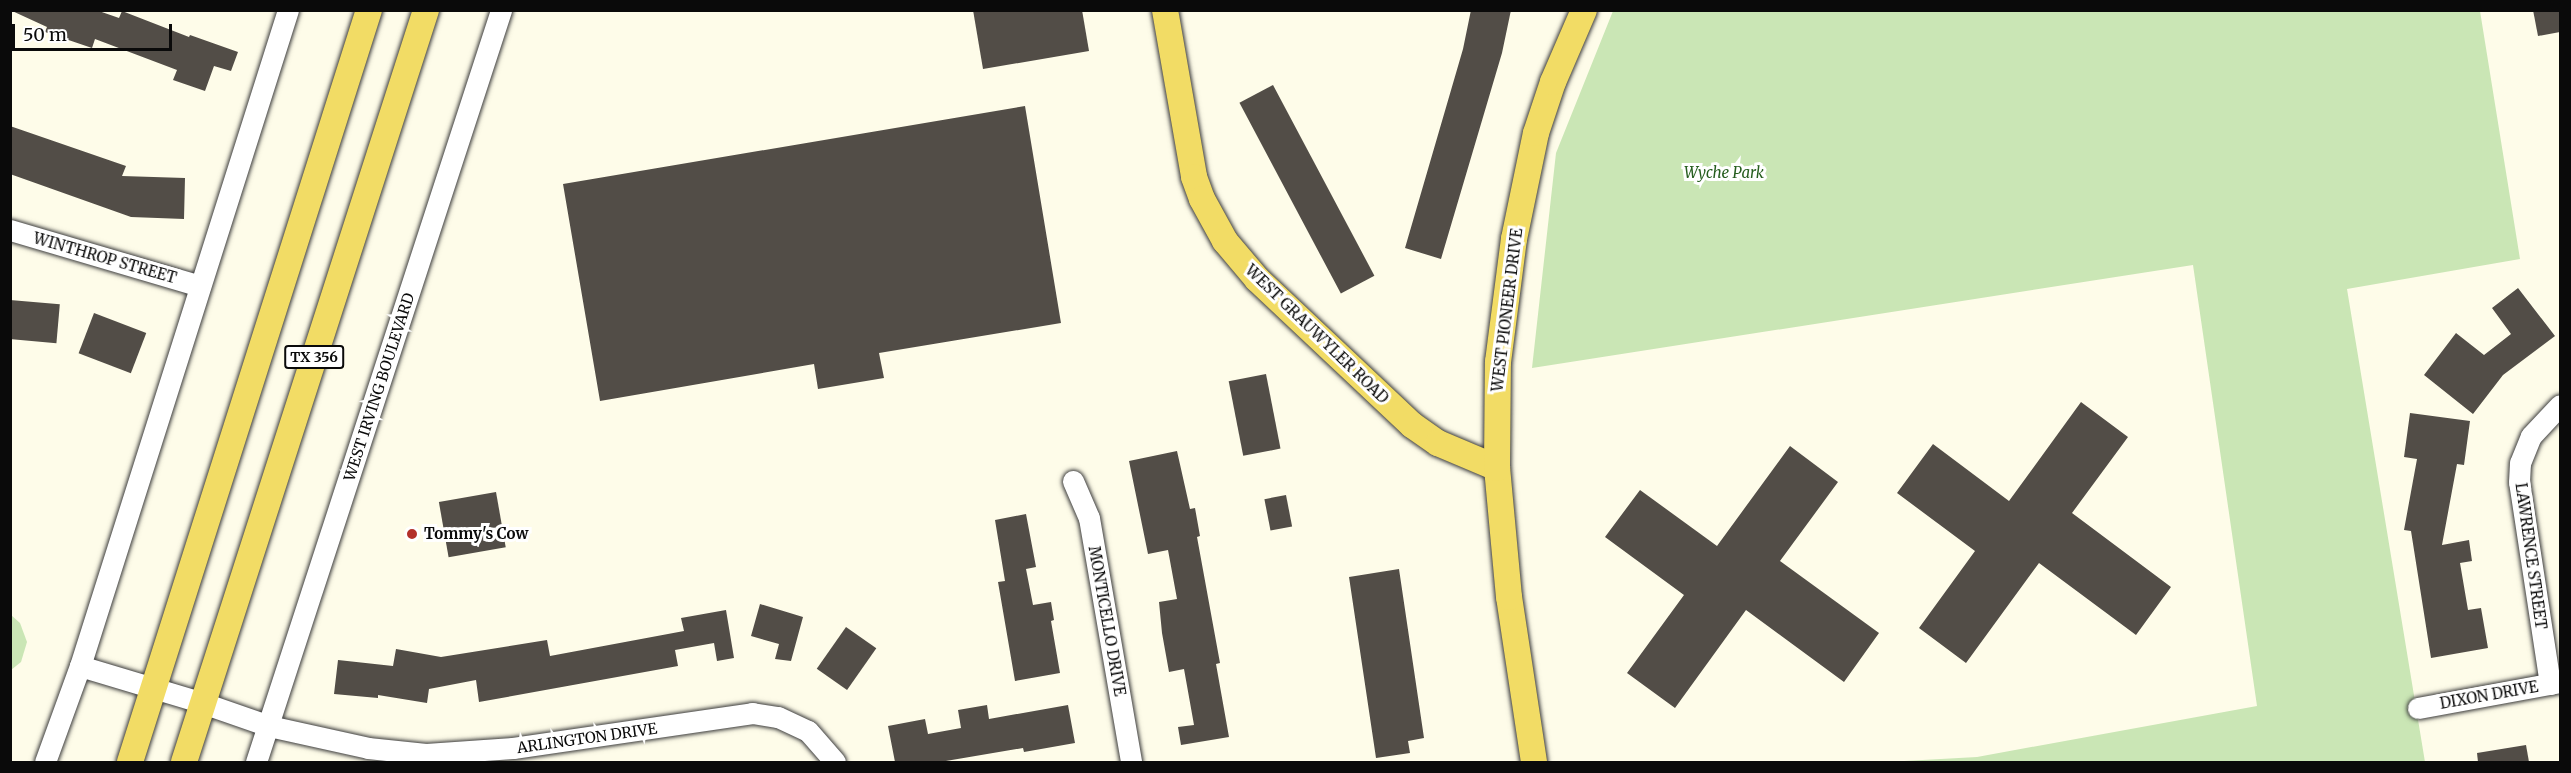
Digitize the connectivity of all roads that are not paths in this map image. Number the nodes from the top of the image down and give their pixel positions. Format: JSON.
{"nodes":[{"id":1,"x":288,"y":10,"type":"edge"},
{"id":2,"x":369,"y":10,"type":"edge"},
{"id":3,"x":426,"y":10,"type":"edge"},
{"id":4,"x":501,"y":10,"type":"edge"},
{"id":5,"x":1166,"y":10,"type":"edge"},
{"id":6,"x":1584,"y":10,"type":"edge"},
{"id":7,"x":10,"y":230,"type":"edge"},
{"id":8,"x":200,"y":286,"type":"junction"},
{"id":9,"x":2560,"y":405,"type":"edge"},
{"id":10,"x":1497,"y":468,"type":"junction"},
{"id":11,"x":1073,"y":482,"type":"dead end"},
{"id":12,"x":80,"y":666,"type":"junction"},
{"id":13,"x":2555,"y":683,"type":"edge"},
{"id":14,"x":154,"y":690,"type":"junction"},
{"id":15,"x":203,"y":703,"type":"junction"},
{"id":16,"x":2418,"y":708,"type":"dead end"},
{"id":17,"x":269,"y":726,"type":"junction"},
{"id":18,"x":45,"y":762,"type":"edge"},
{"id":19,"x":130,"y":762,"type":"edge"},
{"id":20,"x":183,"y":762,"type":"edge"},
{"id":21,"x":256,"y":762,"type":"edge"},
{"id":22,"x":835,"y":762,"type":"edge"},
{"id":23,"x":1131,"y":762,"type":"edge"},
{"id":24,"x":1534,"y":762,"type":"edge"}],
"edges":[{"from":1,"to":8,"type":"street"},
{"from":2,"to":14,"type":"main road","number":"TX 356"},
{"from":3,"to":15,"type":"main road","number":"TX 356"},
{"from":4,"to":17,"type":"street","name":"WEST IRVING BOULEVARD"},
{"from":5,"to":10,"type":"main road","name":"WEST GRAUWYLER ROAD"},
{"from":6,"to":10,"type":"main road","name":"WEST PIONEER DRIVE"},
{"from":7,"to":8,"type":"street","name":"WINTHROP STREET"},
{"from":8,"to":12,"type":"street"},
{"from":9,"to":13,"type":"street","name":"LAWRENCE STREET"},
{"from":10,"to":24,"type":"main road","name":"WEST PIONEER DRIVE"},
{"from":11,"to":23,"type":"street","name":"MONTICELLO DRIVE"},
{"from":12,"to":14,"type":"street","name":"ARLINGTON DRIVE"},
{"from":12,"to":18,"type":"street"},
{"from":13,"to":16,"type":"street","name":"DIXON DRIVE"},
{"from":14,"to":15,"type":"street","name":"ARLINGTON DRIVE"},
{"from":14,"to":19,"type":"main road","number":"TX 356"},
{"from":15,"to":17,"type":"street","name":"ARLINGTON DRIVE"},
{"from":15,"to":20,"type":"main road","number":"TX 356"},
{"from":17,"to":21,"type":"street","name":"WEST IRVING BOULEVARD"},
{"from":17,"to":22,"type":"street","name":"ARLINGTON DRIVE"}]}
